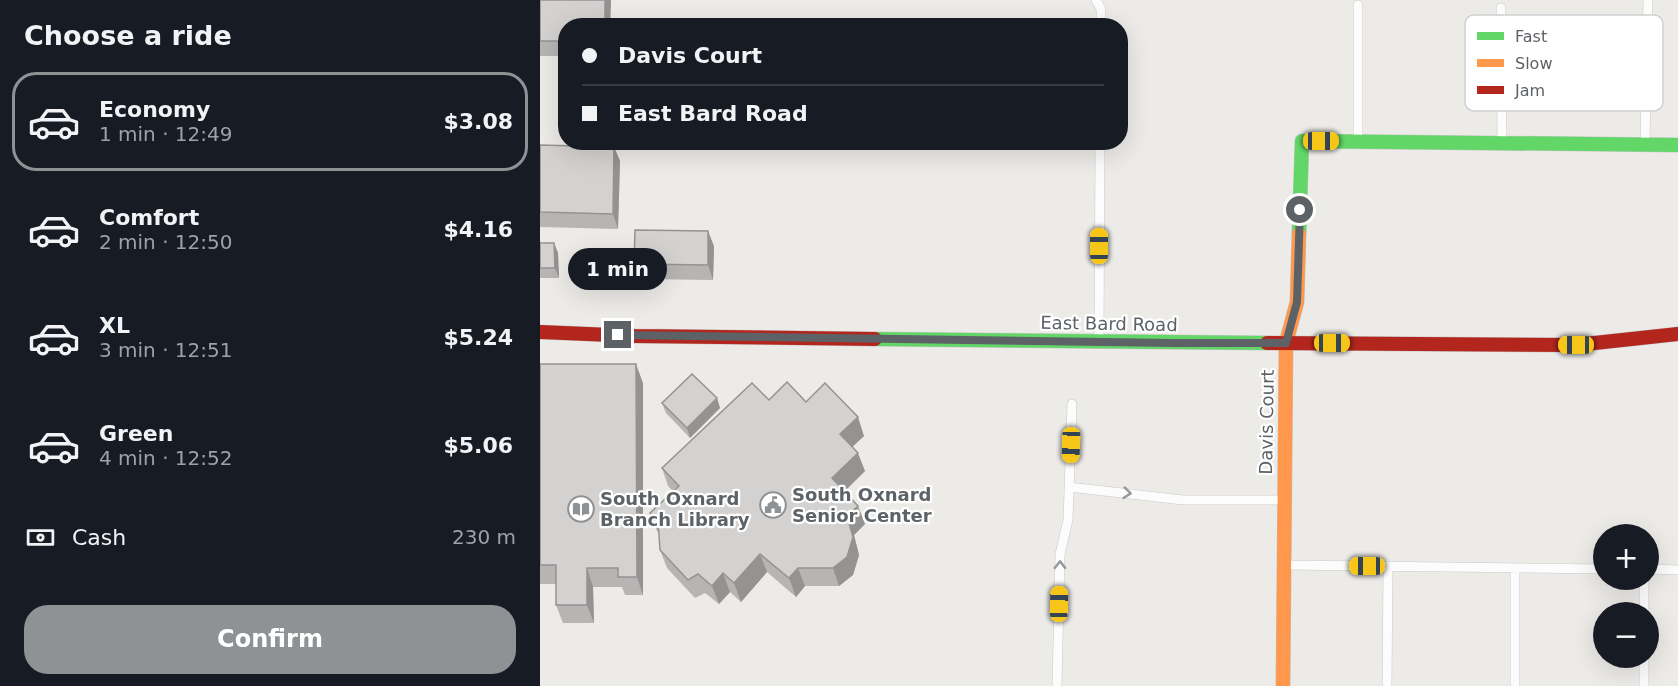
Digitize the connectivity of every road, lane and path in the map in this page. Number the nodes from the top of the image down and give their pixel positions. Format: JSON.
{"nodes":[{"id":1,"x":1095,"y":0,"type":"edge"},
{"id":2,"x":1648,"y":0,"type":"edge"},
{"id":3,"x":1358,"y":5,"type":"dead end"},
{"id":4,"x":1502,"y":8,"type":"dead end"},
{"id":5,"x":1502,"y":15,"type":"edge"},
{"id":6,"x":1648,"y":15,"type":"edge"},
{"id":7,"x":1101,"y":18,"type":"edge"},
{"id":8,"x":1502,"y":111,"type":"edge"},
{"id":9,"x":1646,"y":111,"type":"edge"},
{"id":10,"x":1358,"y":142,"type":"junction"},
{"id":11,"x":1502,"y":143,"type":"junction"},
{"id":12,"x":1645,"y":145,"type":"junction"},
{"id":13,"x":1678,"y":145,"type":"edge"},
{"id":14,"x":1100,"y":150,"type":"edge"},
{"id":15,"x":540,"y":332,"type":"edge"},
{"id":16,"x":1678,"y":334,"type":"edge"},
{"id":17,"x":1099,"y":342,"type":"junction"},
{"id":18,"x":1286,"y":343,"type":"junction"},
{"id":19,"x":1072,"y":404,"type":"dead end"},
{"id":20,"x":1069,"y":487,"type":"junction"},
{"id":21,"x":1284,"y":500,"type":"junction"},
{"id":22,"x":1284,"y":565,"type":"junction"},
{"id":23,"x":1388,"y":566,"type":"junction"},
{"id":24,"x":1515,"y":568,"type":"junction"},
{"id":25,"x":1593,"y":569,"type":"edge"},
{"id":26,"x":1659,"y":569,"type":"edge"},
{"id":27,"x":1678,"y":570,"type":"edge"},
{"id":28,"x":1644,"y":668,"type":"edge"},
{"id":29,"x":1057,"y":686,"type":"edge"},
{"id":30,"x":1283,"y":686,"type":"edge"},
{"id":31,"x":1387,"y":686,"type":"edge"},
{"id":32,"x":1515,"y":686,"type":"edge"},
{"id":33,"x":1644,"y":686,"type":"edge"}],
"edges":[{"from":1,"to":7,"type":"lane"},
{"from":2,"to":6,"type":"lane"},
{"from":3,"to":10,"type":"lane"},
{"from":4,"to":5,"type":"lane"},
{"from":8,"to":11,"type":"lane"},
{"from":9,"to":12,"type":"lane"},
{"from":10,"to":11,"type":"main road","name":"Davis Court"},
{"from":10,"to":18,"type":"main road","name":"Davis Court"},
{"from":11,"to":12,"type":"main road","name":"Davis Court"},
{"from":12,"to":13,"type":"main road","name":"Davis Court"},
{"from":14,"to":17,"type":"lane"},
{"from":15,"to":17,"type":"main road","name":"East Bard Road"},
{"from":16,"to":18,"type":"main road","name":"East Bard Road"},
{"from":17,"to":18,"type":"main road","name":"East Bard Road"},
{"from":18,"to":21,"type":"main road","name":"Davis Court"},
{"from":19,"to":20,"type":"lane"},
{"from":20,"to":21,"type":"lane","one_way":true},
{"from":29,"to":20,"type":"lane","one_way":true},
{"from":21,"to":22,"type":"main road","name":"Davis Court"},
{"from":22,"to":23,"type":"lane"},
{"from":22,"to":30,"type":"main road","name":"Davis Court"},
{"from":23,"to":24,"type":"lane"},
{"from":23,"to":31,"type":"lane"},
{"from":24,"to":25,"type":"lane"},
{"from":24,"to":32,"type":"lane"},
{"from":26,"to":27,"type":"lane"},
{"from":28,"to":33,"type":"lane"}]}
